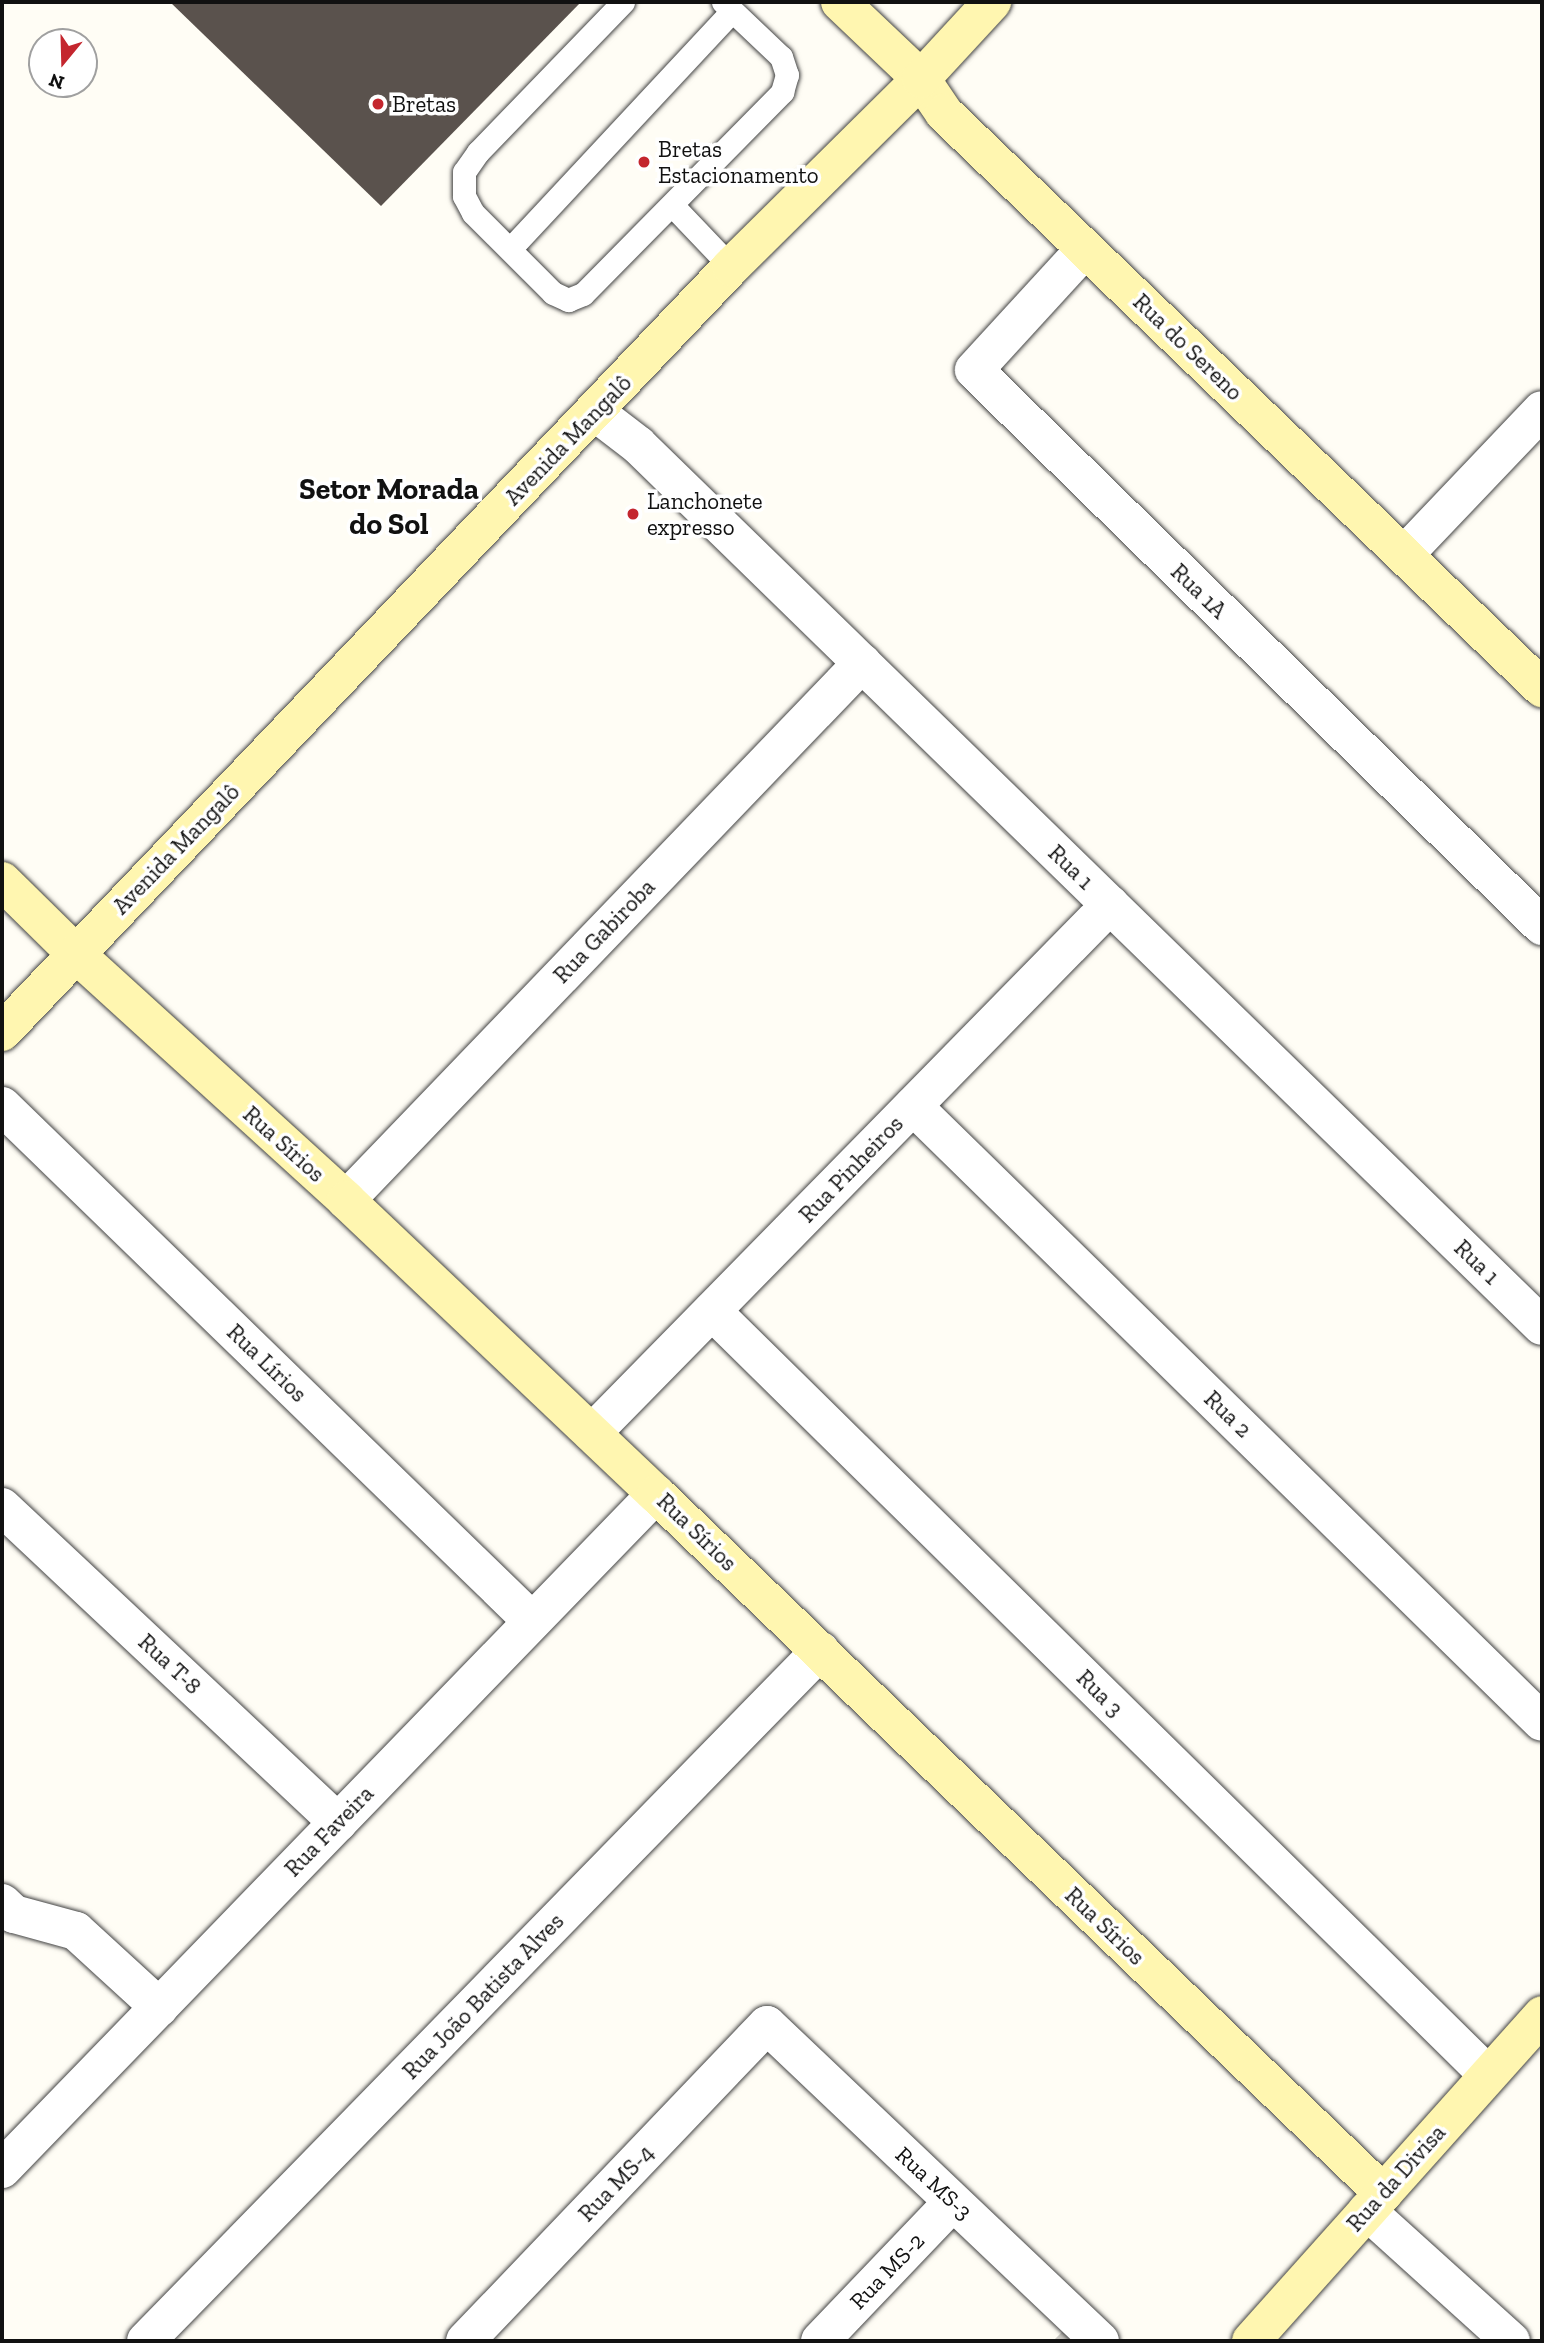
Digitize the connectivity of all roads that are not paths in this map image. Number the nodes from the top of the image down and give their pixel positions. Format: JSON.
{"nodes":[{"id":1,"x":623,"y":2,"type":"edge"},
{"id":2,"x":840,"y":2,"type":"edge"},
{"id":3,"x":992,"y":2,"type":"edge"},
{"id":4,"x":728,"y":6,"type":"edge"},
{"id":5,"x":920,"y":79,"type":"junction"},
{"id":6,"x":672,"y":205,"type":"junction"},
{"id":7,"x":510,"y":249,"type":"junction"},
{"id":8,"x":1085,"y":249,"type":"junction"},
{"id":9,"x":731,"y":267,"type":"junction"},
{"id":10,"x":1542,"y":410,"type":"edge"},
{"id":11,"x":595,"y":412,"type":"junction"},
{"id":12,"x":1404,"y":555,"type":"junction"},
{"id":13,"x":862,"y":663,"type":"junction"},
{"id":14,"x":1542,"y":688,"type":"edge"},
{"id":15,"x":2,"y":881,"type":"edge"},
{"id":16,"x":1110,"y":905,"type":"junction"},
{"id":17,"x":1542,"y":926,"type":"edge"},
{"id":18,"x":76,"y":954,"type":"junction"},
{"id":19,"x":2,"y":1032,"type":"edge"},
{"id":20,"x":913,"y":1105,"type":"junction"},
{"id":21,"x":2,"y":1106,"type":"edge"},
{"id":22,"x":346,"y":1200,"type":"junction"},
{"id":23,"x":712,"y":1311,"type":"junction"},
{"id":24,"x":1542,"y":1326,"type":"edge"},
{"id":25,"x":592,"y":1433,"type":"junction"},
{"id":26,"x":656,"y":1494,"type":"junction"},
{"id":27,"x":2,"y":1507,"type":"edge"},
{"id":28,"x":532,"y":1621,"type":"junction"},
{"id":29,"x":820,"y":1651,"type":"junction"},
{"id":30,"x":1542,"y":1722,"type":"edge"},
{"id":31,"x":338,"y":1822,"type":"junction"},
{"id":32,"x":2,"y":1903,"type":"edge"},
{"id":33,"x":159,"y":2007,"type":"junction"},
{"id":34,"x":1542,"y":2015,"type":"edge"},
{"id":35,"x":767,"y":2025,"type":"joint"},
{"id":36,"x":1488,"y":2075,"type":"junction"},
{"id":37,"x":2,"y":2169,"type":"edge"},
{"id":38,"x":953,"y":2202,"type":"junction"},
{"id":39,"x":1375,"y":2202,"type":"junction"},
{"id":40,"x":146,"y":2341,"type":"edge"},
{"id":41,"x":465,"y":2341,"type":"edge"},
{"id":42,"x":820,"y":2341,"type":"edge"},
{"id":43,"x":1100,"y":2341,"type":"edge"},
{"id":44,"x":1251,"y":2341,"type":"edge"},
{"id":45,"x":1511,"y":2341,"type":"edge"}],
"edges":[{"from":1,"to":7,"type":"lane"},
{"from":2,"to":5,"type":"street","name":"Rua do Sereno"},
{"from":3,"to":5,"type":"street","name":"Avenida Mangalô"},
{"from":4,"to":6,"type":"lane"},
{"from":4,"to":7,"type":"lane"},
{"from":5,"to":8,"type":"street","name":"Rua do Sereno"},
{"from":5,"to":9,"type":"street","name":"Avenida Mangalô"},
{"from":6,"to":7,"type":"lane"},
{"from":6,"to":9,"type":"lane"},
{"from":8,"to":12,"type":"street","name":"Rua do Sereno"},
{"from":8,"to":17,"type":"street","name":"Rua 1A"},
{"from":9,"to":11,"type":"street","name":"Avenida Mangalô"},
{"from":10,"to":12,"type":"street"},
{"from":11,"to":13,"type":"street","name":"Rua 1"},
{"from":11,"to":18,"type":"street","name":"Avenida Mangalô"},
{"from":12,"to":14,"type":"street","name":"Rua do Sereno"},
{"from":13,"to":16,"type":"street","name":"Rua 1"},
{"from":13,"to":22,"type":"street","name":"Rua Gabiroba"},
{"from":15,"to":18,"type":"street","name":"Rua Sírios"},
{"from":16,"to":20,"type":"street","name":"Rua Pinheiros"},
{"from":16,"to":24,"type":"street","name":"Rua 1"},
{"from":18,"to":19,"type":"street","name":"Avenida Mangalô"},
{"from":18,"to":22,"type":"street","name":"Rua Sírios"},
{"from":20,"to":23,"type":"street","name":"Rua Pinheiros"},
{"from":20,"to":30,"type":"street","name":"Rua 2"},
{"from":21,"to":28,"type":"street","name":"Rua Lírios"},
{"from":22,"to":25,"type":"street","name":"Rua Sírios"},
{"from":23,"to":25,"type":"street","name":"Rua Pinheiros"},
{"from":23,"to":36,"type":"street","name":"Rua 3"},
{"from":25,"to":26,"type":"street","name":"Rua Sírios"},
{"from":26,"to":28,"type":"street","name":"Rua Faveira"},
{"from":26,"to":29,"type":"street","name":"Rua Sírios"},
{"from":27,"to":31,"type":"street","name":"Rua T-8"},
{"from":28,"to":31,"type":"street","name":"Rua Faveira"},
{"from":29,"to":39,"type":"street","name":"Rua Sírios"},
{"from":29,"to":40,"type":"street","name":"Rua João Batista Alves"},
{"from":31,"to":33,"type":"street","name":"Rua Faveira"},
{"from":32,"to":33,"type":"street"},
{"from":33,"to":37,"type":"street","name":"Rua Faveira"},
{"from":34,"to":36,"type":"street","name":"Rua da Divisa"},
{"from":35,"to":38,"type":"street","name":"Rua MS-3"},
{"from":35,"to":41,"type":"street","name":"Rua MS-4"},
{"from":36,"to":39,"type":"street","name":"Rua da Divisa"},
{"from":38,"to":42,"type":"street","name":"Rua MS-2"},
{"from":38,"to":43,"type":"street","name":"Rua MS-3"},
{"from":39,"to":44,"type":"street","name":"Rua da Divisa"},
{"from":39,"to":45,"type":"street"}]}
